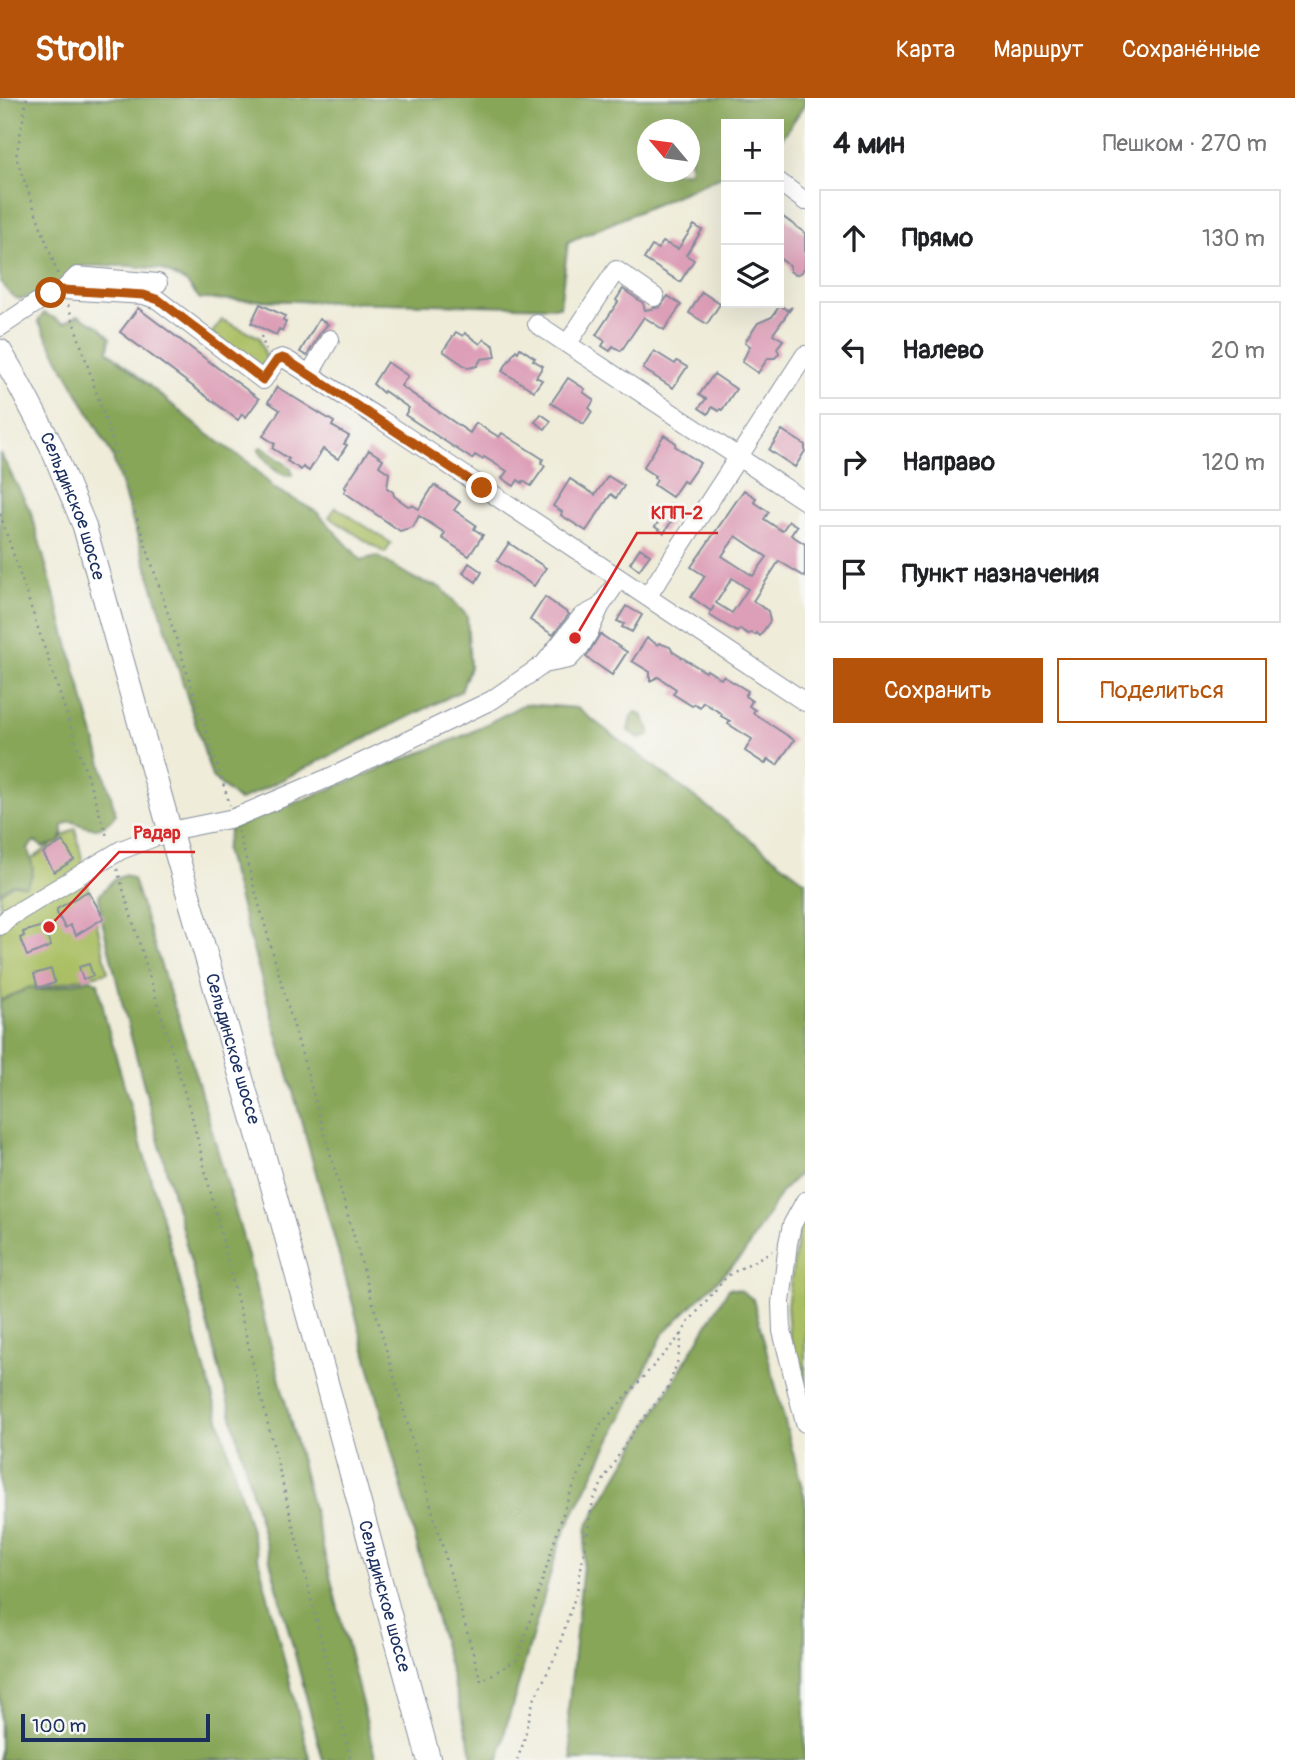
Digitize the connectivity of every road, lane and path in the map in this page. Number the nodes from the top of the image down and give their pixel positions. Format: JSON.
{"nodes":[{"id":1,"x":27,"y":98,"type":"edge"},
{"id":2,"x":784,"y":186,"type":"edge"},
{"id":3,"x":805,"y":201,"type":"edge"},
{"id":4,"x":158,"y":283,"type":"dead end"},
{"id":5,"x":63,"y":290,"type":"junction"},
{"id":6,"x":655,"y":297,"type":"dead end"},
{"id":7,"x":537,"y":324,"type":"dead end"},
{"id":8,"x":0,"y":327,"type":"edge"},
{"id":9,"x":330,"y":339,"type":"dead end"},
{"id":10,"x":568,"y":343,"type":"junction"},
{"id":11,"x":0,"y":351,"type":"edge"},
{"id":12,"x":805,"y":355,"type":"edge"},
{"id":13,"x":310,"y":374,"type":"junction"},
{"id":14,"x":738,"y":456,"type":"junction"},
{"id":15,"x":805,"y":500,"type":"edge"},
{"id":16,"x":0,"y":514,"type":"edge"},
{"id":17,"x":619,"y":579,"type":"junction"},
{"id":18,"x":647,"y":597,"type":"junction"},
{"id":19,"x":805,"y":702,"type":"edge"},
{"id":20,"x":234,"y":818,"type":"junction"},
{"id":21,"x":170,"y":831,"type":"junction"},
{"id":22,"x":113,"y":855,"type":"junction"},
{"id":23,"x":0,"y":926,"type":"edge"},
{"id":24,"x":805,"y":1201,"type":"edge"},
{"id":25,"x":788,"y":1243,"type":"junction"},
{"id":26,"x":682,"y":1334,"type":"junction"},
{"id":27,"x":805,"y":1423,"type":"edge"},
{"id":28,"x":351,"y":1760,"type":"edge"},
{"id":29,"x":429,"y":1760,"type":"edge"},
{"id":30,"x":517,"y":1760,"type":"edge"}],
"edges":[{"from":1,"to":5,"type":"path"},
{"from":2,"to":3,"type":"street"},
{"from":4,"to":5,"type":"street"},
{"from":5,"to":8,"type":"street"},
{"from":5,"to":13,"type":"street"},
{"from":5,"to":20,"type":"path"},
{"from":6,"to":10,"type":"street"},
{"from":7,"to":10,"type":"street"},
{"from":9,"to":13,"type":"street"},
{"from":10,"to":14,"type":"street"},
{"from":11,"to":21,"type":"main road","name":"Сельдинское шоссе"},
{"from":12,"to":14,"type":"street"},
{"from":13,"to":17,"type":"street"},
{"from":14,"to":15,"type":"street"},
{"from":14,"to":18,"type":"street"},
{"from":16,"to":22,"type":"path"},
{"from":17,"to":18,"type":"street"},
{"from":17,"to":20,"type":"street"},
{"from":18,"to":19,"type":"street"},
{"from":20,"to":21,"type":"street"},
{"from":20,"to":26,"type":"path"},
{"from":21,"to":22,"type":"street"},
{"from":21,"to":29,"type":"main road","name":"Сельдинское шоссе"},
{"from":22,"to":23,"type":"street"},
{"from":22,"to":28,"type":"path"},
{"from":24,"to":25,"type":"street"},
{"from":25,"to":26,"type":"path"},
{"from":25,"to":27,"type":"street"},
{"from":26,"to":30,"type":"path"}]}
